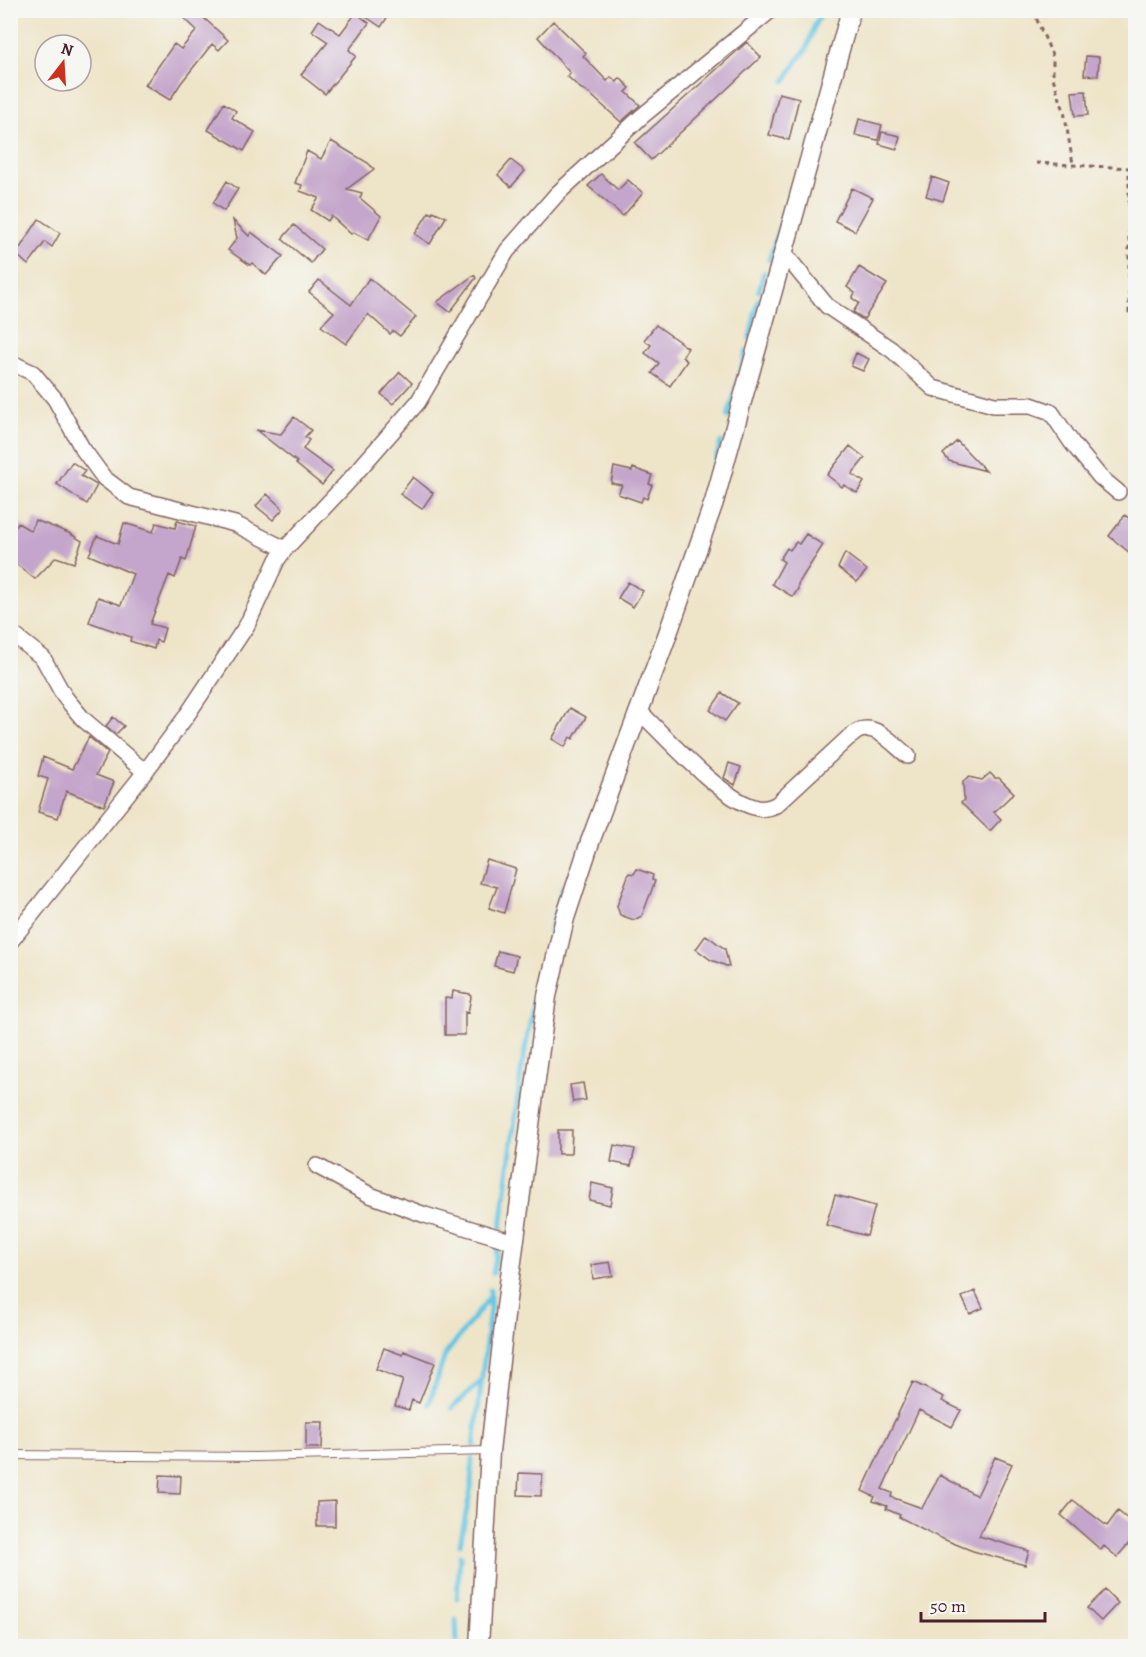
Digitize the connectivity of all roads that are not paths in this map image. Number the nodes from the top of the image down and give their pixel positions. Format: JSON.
{"nodes":[{"id":1,"x":771,"y":10,"type":"edge"},
{"id":2,"x":851,"y":10,"type":"edge"},
{"id":3,"x":783,"y":252,"type":"junction"},
{"id":4,"x":10,"y":362,"type":"edge"},
{"id":5,"x":1118,"y":492,"type":"dead end"},
{"id":6,"x":285,"y":549,"type":"junction"},
{"id":7,"x":10,"y":632,"type":"edge"},
{"id":8,"x":639,"y":711,"type":"junction"},
{"id":9,"x":908,"y":756,"type":"dead end"},
{"id":10,"x":145,"y":772,"type":"junction"},
{"id":11,"x":10,"y":942,"type":"edge"},
{"id":12,"x":317,"y":1166,"type":"dead end"},
{"id":13,"x":514,"y":1242,"type":"junction"},
{"id":14,"x":490,"y":1451,"type":"junction"},
{"id":15,"x":10,"y":1455,"type":"edge"},
{"id":16,"x":478,"y":1647,"type":"edge"}],
"edges":[{"from":1,"to":6,"type":"street"},
{"from":2,"to":3,"type":"street"},
{"from":3,"to":5,"type":"street"},
{"from":3,"to":8,"type":"street"},
{"from":4,"to":6,"type":"street"},
{"from":6,"to":10,"type":"street"},
{"from":7,"to":10,"type":"street"},
{"from":8,"to":9,"type":"street"},
{"from":8,"to":13,"type":"street"},
{"from":10,"to":11,"type":"street"},
{"from":12,"to":13,"type":"street"},
{"from":13,"to":14,"type":"street"},
{"from":14,"to":15,"type":"lane"},
{"from":14,"to":16,"type":"street"}]}
